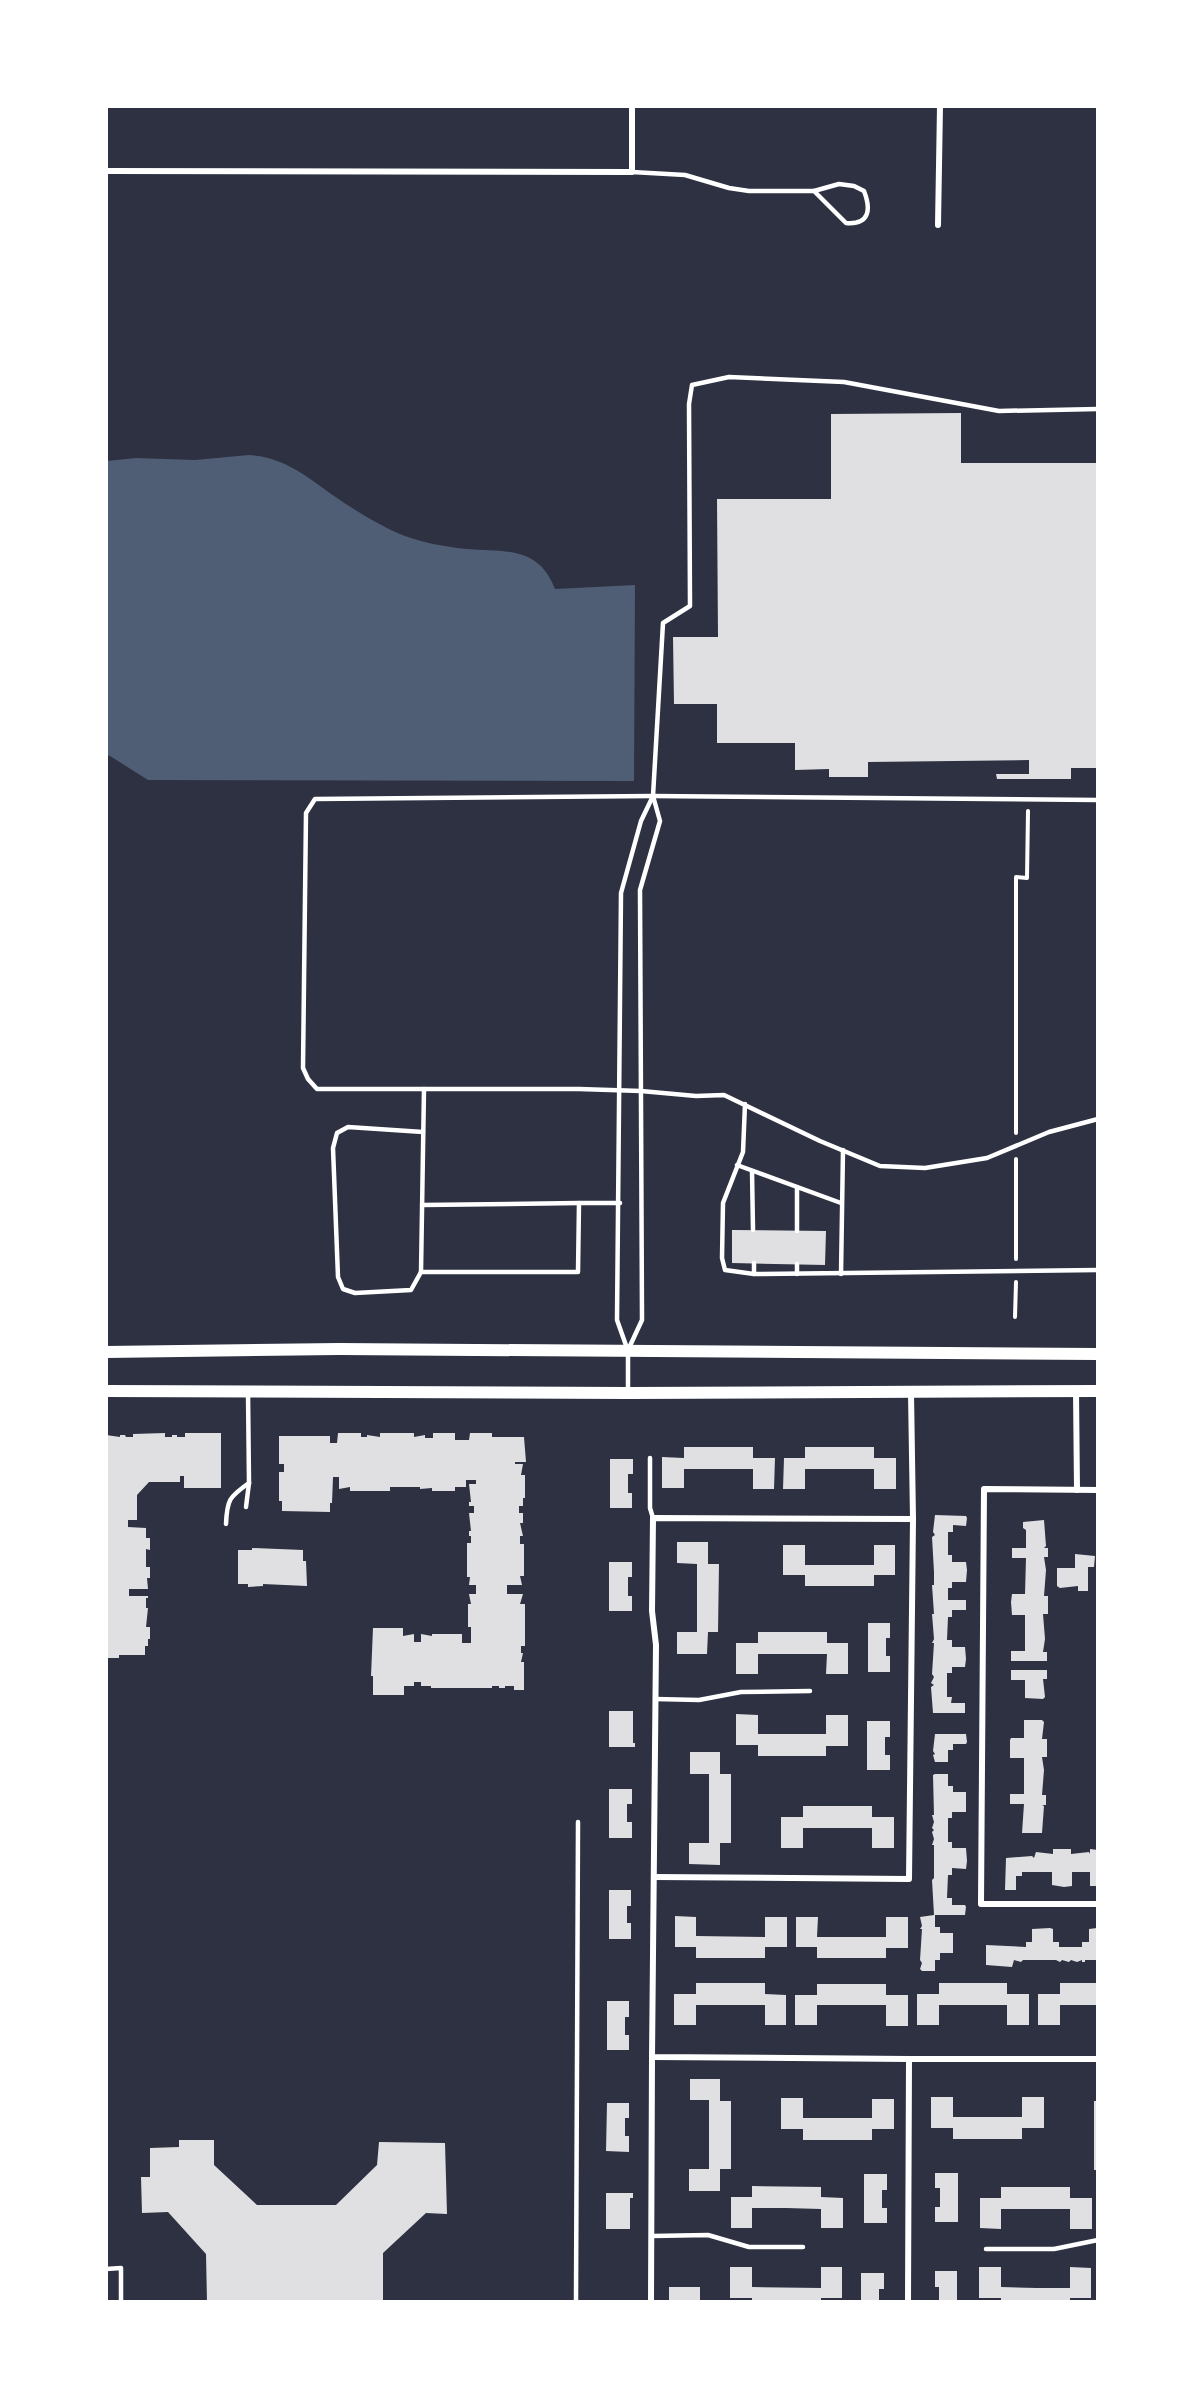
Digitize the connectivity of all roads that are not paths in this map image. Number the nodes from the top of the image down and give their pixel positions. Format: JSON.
{"nodes":[{"id":1,"x":632,"y":106,"type":"edge"},
{"id":2,"x":940,"y":106,"type":"edge"},
{"id":3,"x":106,"y":171,"type":"edge"},
{"id":4,"x":632,"y":172,"type":"junction"},
{"id":5,"x":813,"y":191,"type":"junction"},
{"id":6,"x":938,"y":225,"type":"dead end"},
{"id":7,"x":1098,"y":409,"type":"edge"},
{"id":8,"x":653,"y":796,"type":"junction"},
{"id":9,"x":1098,"y":800,"type":"edge"},
{"id":10,"x":424,"y":1089,"type":"junction"},
{"id":11,"x":621,"y":1090,"type":"junction"},
{"id":12,"x":641,"y":1091,"type":"junction"},
{"id":13,"x":745,"y":1104,"type":"junction"},
{"id":14,"x":1098,"y":1119,"type":"edge"},
{"id":15,"x":423,"y":1132,"type":"junction"},
{"id":16,"x":843,"y":1150,"type":"junction"},
{"id":17,"x":737,"y":1165,"type":"junction"},
{"id":18,"x":752,"y":1171,"type":"junction"},
{"id":19,"x":797,"y":1187,"type":"junction"},
{"id":20,"x":579,"y":1203,"type":"junction"},
{"id":21,"x":620,"y":1203,"type":"junction"},
{"id":22,"x":841,"y":1203,"type":"junction"},
{"id":23,"x":422,"y":1205,"type":"junction"},
{"id":24,"x":753,"y":1230,"type":"dead end"},
{"id":25,"x":797,"y":1231,"type":"dead end"},
{"id":26,"x":754,"y":1263,"type":"dead end"},
{"id":27,"x":797,"y":1264,"type":"dead end"},
{"id":28,"x":1098,"y":1270,"type":"edge"},
{"id":29,"x":421,"y":1272,"type":"junction"},
{"id":30,"x":754,"y":1274,"type":"junction"},
{"id":31,"x":797,"y":1274,"type":"junction"},
{"id":32,"x":841,"y":1274,"type":"junction"},
{"id":33,"x":628,"y":1351,"type":"junction"},
{"id":34,"x":106,"y":1352,"type":"edge"},
{"id":35,"x":1098,"y":1354,"type":"edge"},
{"id":36,"x":1076,"y":1390,"type":"junction"},
{"id":37,"x":1098,"y":1390,"type":"edge"},
{"id":38,"x":106,"y":1391,"type":"edge"},
{"id":39,"x":248,"y":1392,"type":"junction"},
{"id":40,"x":627,"y":1393,"type":"junction"},
{"id":41,"x":911,"y":1393,"type":"junction"},
{"id":42,"x":650,"y":1458,"type":"dead end"},
{"id":43,"x":249,"y":1483,"type":"junction"},
{"id":44,"x":1077,"y":1490,"type":"junction"},
{"id":45,"x":1098,"y":1490,"type":"edge"},
{"id":46,"x":246,"y":1507,"type":"dead end"},
{"id":47,"x":653,"y":1518,"type":"junction"},
{"id":48,"x":913,"y":1519,"type":"junction"},
{"id":49,"x":226,"y":1524,"type":"dead end"},
{"id":50,"x":810,"y":1691,"type":"dead end"},
{"id":51,"x":655,"y":1699,"type":"junction"},
{"id":52,"x":578,"y":1822,"type":"dead end"},
{"id":53,"x":654,"y":1877,"type":"junction"},
{"id":54,"x":1098,"y":1904,"type":"edge"},
{"id":55,"x":652,"y":2057,"type":"junction"},
{"id":56,"x":909,"y":2059,"type":"junction"},
{"id":57,"x":1098,"y":2059,"type":"edge"},
{"id":58,"x":652,"y":2236,"type":"junction"},
{"id":59,"x":1098,"y":2240,"type":"edge"},
{"id":60,"x":803,"y":2247,"type":"dead end"},
{"id":61,"x":986,"y":2249,"type":"dead end"},
{"id":62,"x":106,"y":2269,"type":"edge"},
{"id":63,"x":121,"y":2301,"type":"edge"},
{"id":64,"x":576,"y":2301,"type":"edge"},
{"id":65,"x":651,"y":2301,"type":"edge"},
{"id":66,"x":908,"y":2301,"type":"edge"}],
"edges":[{"from":1,"to":4,"type":"street"},
{"from":2,"to":6,"type":"street"},
{"from":3,"to":4,"type":"street"},
{"from":4,"to":5,"type":"lane"},
{"from":5,"to":5,"type":"lane"},
{"from":7,"to":8,"type":"lane"},
{"from":8,"to":9,"type":"lane"},
{"from":8,"to":10,"type":"lane"},
{"from":8,"to":11,"type":"lane"},
{"from":8,"to":12,"type":"lane"},
{"from":10,"to":11,"type":"lane"},
{"from":10,"to":15,"type":"lane"},
{"from":11,"to":12,"type":"lane"},
{"from":11,"to":21,"type":"lane"},
{"from":12,"to":13,"type":"lane"},
{"from":12,"to":33,"type":"lane"},
{"from":13,"to":16,"type":"lane"},
{"from":13,"to":17,"type":"lane"},
{"from":14,"to":16,"type":"lane"},
{"from":15,"to":23,"type":"lane"},
{"from":15,"to":29,"type":"lane"},
{"from":16,"to":22,"type":"lane"},
{"from":17,"to":18,"type":"lane"},
{"from":17,"to":30,"type":"lane"},
{"from":18,"to":19,"type":"lane"},
{"from":18,"to":24,"type":"lane"},
{"from":19,"to":22,"type":"lane"},
{"from":19,"to":25,"type":"lane"},
{"from":20,"to":21,"type":"lane"},
{"from":20,"to":23,"type":"lane"},
{"from":20,"to":29,"type":"lane"},
{"from":21,"to":33,"type":"lane"},
{"from":22,"to":32,"type":"lane"},
{"from":23,"to":29,"type":"lane"},
{"from":26,"to":30,"type":"lane"},
{"from":27,"to":31,"type":"lane"},
{"from":28,"to":32,"type":"lane"},
{"from":30,"to":31,"type":"lane"},
{"from":31,"to":32,"type":"lane"},
{"from":33,"to":34,"type":"main road"},
{"from":33,"to":35,"type":"main road"},
{"from":33,"to":40,"type":"lane"},
{"from":36,"to":37,"type":"main road"},
{"from":36,"to":41,"type":"main road"},
{"from":36,"to":44,"type":"street"},
{"from":38,"to":39,"type":"main road"},
{"from":39,"to":40,"type":"main road"},
{"from":39,"to":43,"type":"lane"},
{"from":40,"to":41,"type":"main road"},
{"from":41,"to":48,"type":"street"},
{"from":42,"to":47,"type":"lane"},
{"from":43,"to":46,"type":"lane"},
{"from":43,"to":49,"type":"lane"},
{"from":44,"to":45,"type":"street"},
{"from":44,"to":54,"type":"street"},
{"from":47,"to":48,"type":"street"},
{"from":47,"to":51,"type":"street"},
{"from":48,"to":53,"type":"street"},
{"from":50,"to":51,"type":"lane"},
{"from":51,"to":53,"type":"street"},
{"from":52,"to":64,"type":"lane"},
{"from":53,"to":55,"type":"street"},
{"from":55,"to":56,"type":"street"},
{"from":55,"to":58,"type":"street"},
{"from":56,"to":57,"type":"street"},
{"from":56,"to":66,"type":"street"},
{"from":58,"to":60,"type":"lane"},
{"from":58,"to":65,"type":"street"},
{"from":59,"to":61,"type":"lane"},
{"from":62,"to":63,"type":"lane"}]}
